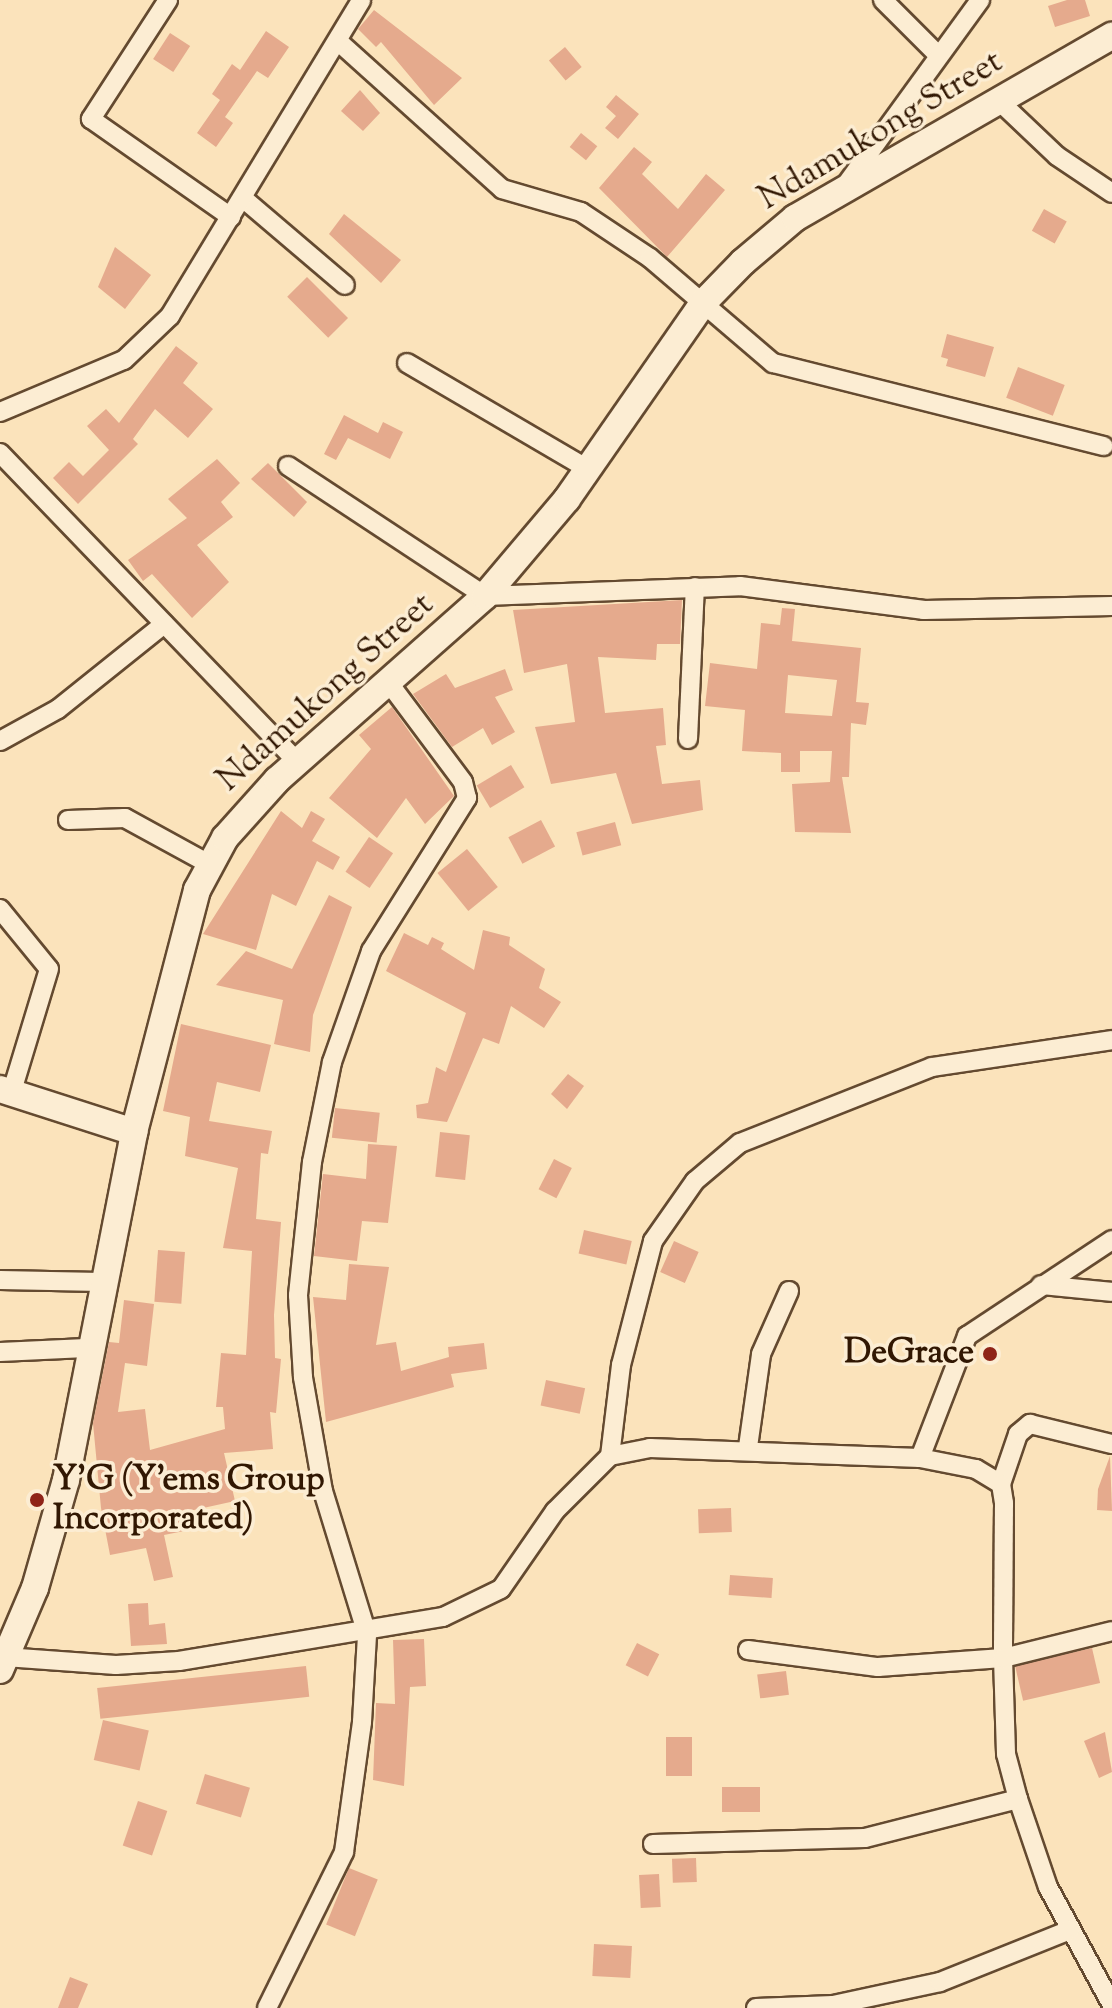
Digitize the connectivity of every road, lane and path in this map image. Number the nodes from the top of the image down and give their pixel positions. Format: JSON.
{"nodes":[{"id":1,"x":168,"y":0,"type":"edge"},
{"id":2,"x":361,"y":0,"type":"edge"},
{"id":3,"x":883,"y":0,"type":"edge"},
{"id":4,"x":980,"y":0,"type":"edge"},
{"id":5,"x":1112,"y":36,"type":"edge"},
{"id":6,"x":340,"y":43,"type":"junction"},
{"id":7,"x":935,"y":52,"type":"junction"},
{"id":8,"x":998,"y":100,"type":"junction"},
{"id":9,"x":844,"y":188,"type":"junction"},
{"id":10,"x":1112,"y":193,"type":"edge"},
{"id":11,"x":245,"y":200,"type":"junction"},
{"id":12,"x":231,"y":217,"type":"junction"},
{"id":13,"x":345,"y":285,"type":"dead end"},
{"id":14,"x":704,"y":302,"type":"junction"},
{"id":15,"x":407,"y":363,"type":"dead end"},
{"id":16,"x":0,"y":412,"type":"edge"},
{"id":17,"x":1104,"y":446,"type":"dead end"},
{"id":18,"x":0,"y":453,"type":"edge"},
{"id":19,"x":288,"y":466,"type":"dead end"},
{"id":20,"x":588,"y":469,"type":"junction"},
{"id":21,"x":695,"y":587,"type":"junction"},
{"id":22,"x":485,"y":596,"type":"junction"},
{"id":23,"x":1112,"y":606,"type":"edge"},
{"id":24,"x":164,"y":624,"type":"junction"},
{"id":25,"x":389,"y":683,"type":"junction"},
{"id":26,"x":688,"y":739,"type":"dead end"},
{"id":27,"x":0,"y":741,"type":"edge"},
{"id":28,"x":299,"y":764,"type":"junction"},
{"id":29,"x":68,"y":820,"type":"dead end"},
{"id":30,"x":209,"y":864,"type":"junction"},
{"id":31,"x":0,"y":909,"type":"edge"},
{"id":32,"x":1112,"y":1040,"type":"edge"},
{"id":33,"x":6,"y":1090,"type":"edge"},
{"id":34,"x":134,"y":1132,"type":"junction"},
{"id":35,"x":1112,"y":1240,"type":"edge"},
{"id":36,"x":0,"y":1280,"type":"edge"},
{"id":37,"x":101,"y":1282,"type":"junction"},
{"id":38,"x":1041,"y":1285,"type":"junction"},
{"id":39,"x":789,"y":1291,"type":"dead end"},
{"id":40,"x":1112,"y":1292,"type":"edge"},
{"id":41,"x":86,"y":1348,"type":"junction"},
{"id":42,"x":0,"y":1352,"type":"edge"},
{"id":43,"x":1112,"y":1444,"type":"edge"},
{"id":44,"x":748,"y":1447,"type":"junction"},
{"id":45,"x":610,"y":1456,"type":"junction"},
{"id":46,"x":920,"y":1458,"type":"junction"},
{"id":47,"x":1001,"y":1484,"type":"junction"},
{"id":48,"x":1112,"y":1631,"type":"edge"},
{"id":49,"x":367,"y":1634,"type":"junction"},
{"id":50,"x":748,"y":1650,"type":"dead end"},
{"id":51,"x":1003,"y":1658,"type":"junction"},
{"id":52,"x":2,"y":1664,"type":"edge"},
{"id":53,"x":1018,"y":1799,"type":"junction"},
{"id":54,"x":653,"y":1844,"type":"dead end"},
{"id":55,"x":1070,"y":1930,"type":"junction"},
{"id":56,"x":1112,"y":2005,"type":"edge"},
{"id":57,"x":833,"y":2006,"type":"edge"},
{"id":58,"x":267,"y":2008,"type":"edge"},
{"id":59,"x":756,"y":2008,"type":"edge"}],
"edges":[{"from":1,"to":12,"type":"street"},
{"from":2,"to":6,"type":"street"},
{"from":3,"to":7,"type":"street"},
{"from":4,"to":7,"type":"street"},
{"from":5,"to":8,"type":"main road","name":"Ndamukong Street"},
{"from":6,"to":11,"type":"street"},
{"from":6,"to":14,"type":"street"},
{"from":7,"to":9,"type":"street"},
{"from":8,"to":9,"type":"main road","name":"Ndamukong Street"},
{"from":8,"to":10,"type":"street"},
{"from":9,"to":14,"type":"main road","name":"Ndamukong Street"},
{"from":11,"to":12,"type":"street"},
{"from":11,"to":13,"type":"street"},
{"from":12,"to":16,"type":"street"},
{"from":14,"to":17,"type":"street"},
{"from":14,"to":20,"type":"main road","name":"Ndamukong Street"},
{"from":15,"to":20,"type":"street"},
{"from":18,"to":24,"type":"street"},
{"from":19,"to":22,"type":"street"},
{"from":20,"to":22,"type":"main road","name":"Ndamukong Street"},
{"from":21,"to":22,"type":"street"},
{"from":21,"to":23,"type":"street"},
{"from":21,"to":26,"type":"street"},
{"from":22,"to":25,"type":"main road","name":"Ndamukong Street"},
{"from":24,"to":27,"type":"street"},
{"from":24,"to":28,"type":"street"},
{"from":25,"to":28,"type":"main road","name":"Ndamukong Street"},
{"from":25,"to":49,"type":"street"},
{"from":28,"to":30,"type":"main road","name":"Ndamukong Street"},
{"from":29,"to":30,"type":"street"},
{"from":30,"to":34,"type":"main road","name":"Ndamukong Street"},
{"from":31,"to":33,"type":"street"},
{"from":32,"to":45,"type":"street"},
{"from":33,"to":34,"type":"main road"},
{"from":34,"to":37,"type":"main road","name":"Ndamukong Street"},
{"from":35,"to":38,"type":"street"},
{"from":36,"to":37,"type":"street"},
{"from":37,"to":41,"type":"main road","name":"Ndamukong Street"},
{"from":38,"to":40,"type":"street"},
{"from":38,"to":46,"type":"street"},
{"from":39,"to":44,"type":"street"},
{"from":41,"to":42,"type":"street"},
{"from":41,"to":52,"type":"main road","name":"Ndamukong Street"},
{"from":43,"to":47,"type":"street"},
{"from":44,"to":45,"type":"street"},
{"from":44,"to":46,"type":"street"},
{"from":45,"to":49,"type":"street"},
{"from":46,"to":47,"type":"street"},
{"from":47,"to":51,"type":"street"},
{"from":48,"to":51,"type":"street"},
{"from":49,"to":52,"type":"street"},
{"from":49,"to":58,"type":"street"},
{"from":50,"to":51,"type":"street"},
{"from":51,"to":53,"type":"street"},
{"from":53,"to":54,"type":"street"},
{"from":53,"to":55,"type":"street"},
{"from":55,"to":56,"type":"street"},
{"from":55,"to":57,"type":"street"},
{"from":57,"to":59,"type":"street"}]}
